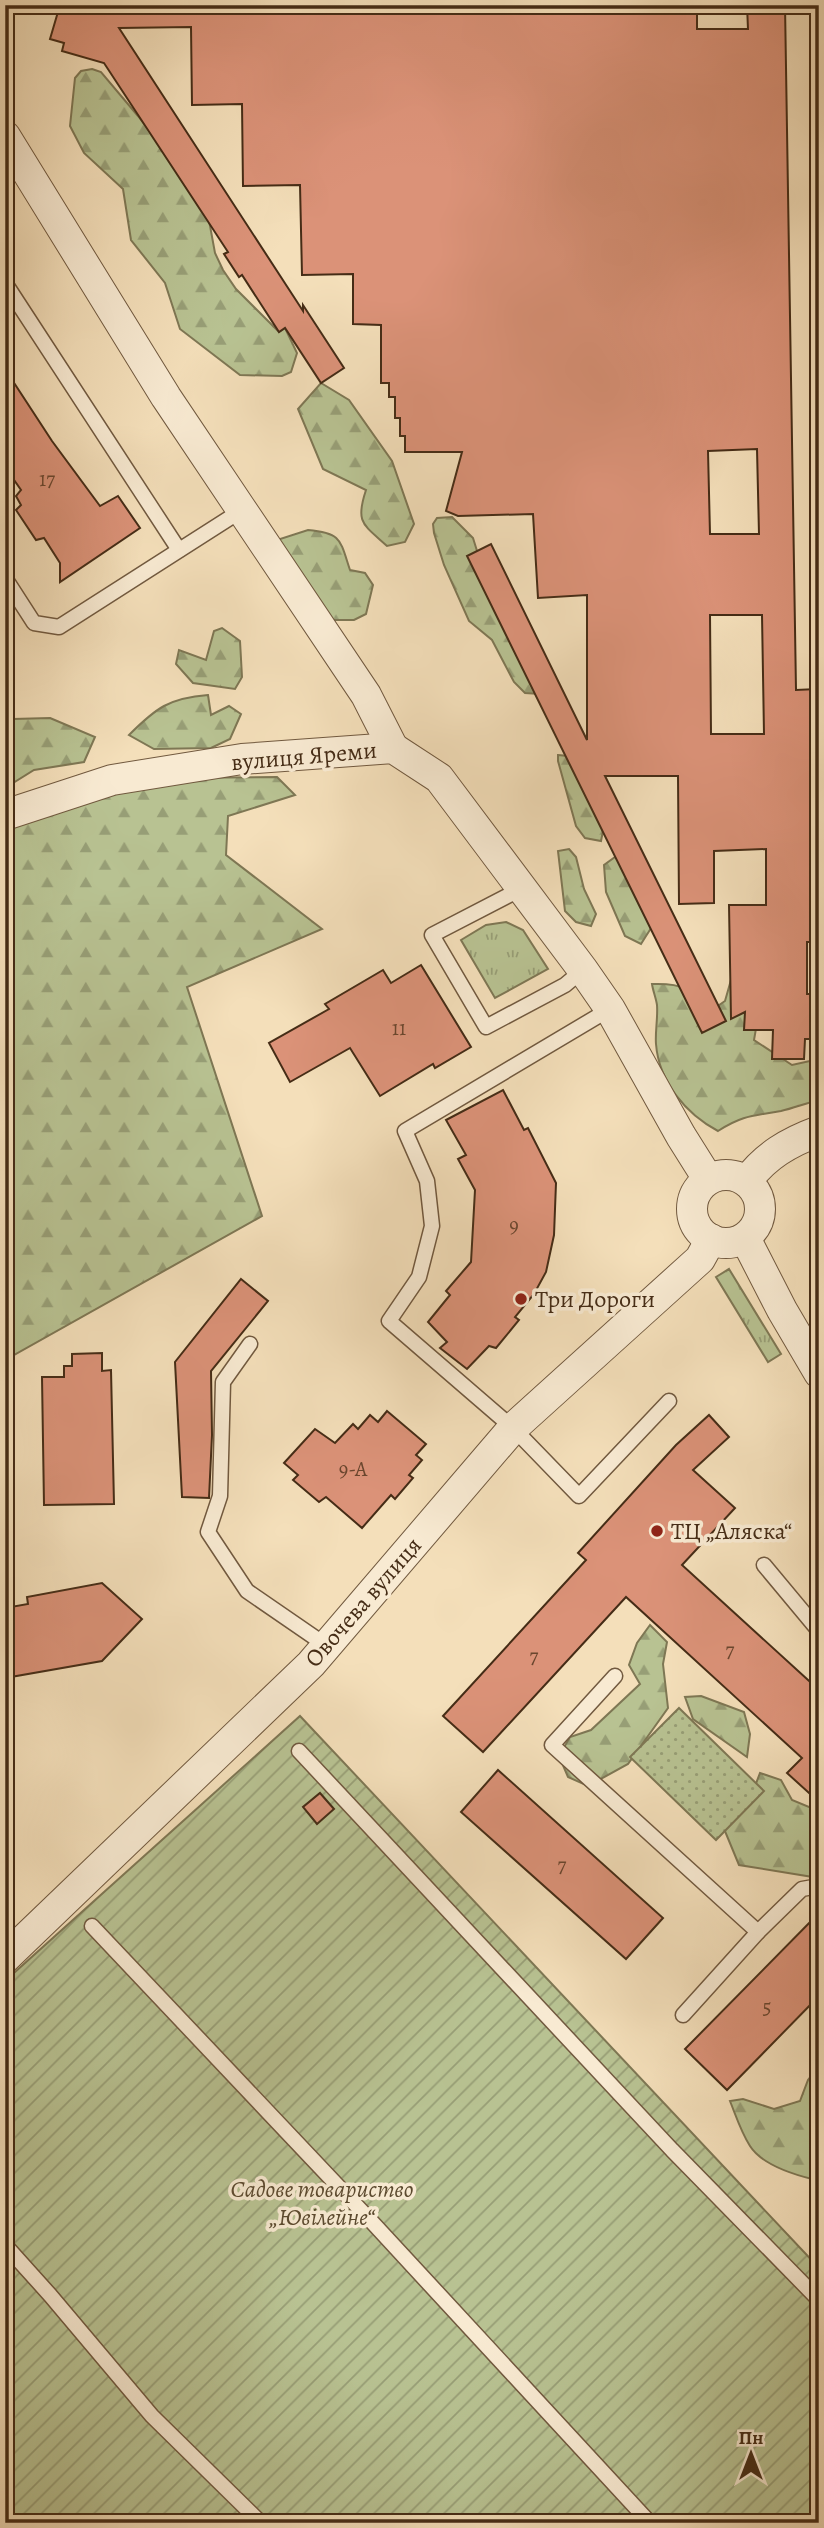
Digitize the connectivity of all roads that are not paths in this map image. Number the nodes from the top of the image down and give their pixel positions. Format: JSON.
{"nodes":[{"id":1,"x":5,"y":136,"type":"edge"},
{"id":2,"x":5,"y":283,"type":"edge"},
{"id":3,"x":242,"y":510,"type":"junction"},
{"id":4,"x":179,"y":550,"type":"junction"},
{"id":5,"x":5,"y":578,"type":"edge"},
{"id":6,"x":393,"y":748,"type":"junction"},
{"id":7,"x":5,"y":815,"type":"edge"},
{"id":8,"x":520,"y":889,"type":"junction"},
{"id":9,"x":583,"y":970,"type":"junction"},
{"id":10,"x":610,"y":1009,"type":"junction"},
{"id":11,"x":819,"y":1132,"type":"edge"},
{"id":12,"x":708,"y":1180,"type":"junction"},
{"id":13,"x":747,"y":1181,"type":"junction"},
{"id":14,"x":745,"y":1238,"type":"junction"},
{"id":15,"x":711,"y":1240,"type":"junction"},
{"id":16,"x":250,"y":1344,"type":"dead end"},
{"id":17,"x":819,"y":1373,"type":"edge"},
{"id":18,"x":670,"y":1401,"type":"dead end"},
{"id":19,"x":513,"y":1428,"type":"junction"},
{"id":20,"x":764,"y":1565,"type":"dead end"},
{"id":21,"x":819,"y":1631,"type":"edge"},
{"id":22,"x":327,"y":1646,"type":"junction"},
{"id":23,"x":615,"y":1676,"type":"dead end"},
{"id":24,"x":299,"y":1751,"type":"dead end"},
{"id":25,"x":819,"y":1886,"type":"edge"},
{"id":26,"x":92,"y":1926,"type":"dead end"},
{"id":27,"x":758,"y":1932,"type":"junction"},
{"id":28,"x":5,"y":1958,"type":"edge"},
{"id":29,"x":683,"y":2015,"type":"dead end"},
{"id":30,"x":5,"y":2245,"type":"edge"},
{"id":31,"x":819,"y":2300,"type":"edge"},
{"id":32,"x":261,"y":2523,"type":"edge"},
{"id":33,"x":650,"y":2523,"type":"edge"}],
"edges":[{"from":1,"to":3,"type":"street"},
{"from":2,"to":4,"type":"lane"},
{"from":3,"to":4,"type":"lane"},
{"from":3,"to":6,"type":"street"},
{"from":4,"to":5,"type":"lane"},
{"from":6,"to":7,"type":"street","name":"вулиця Яреми"},
{"from":6,"to":8,"type":"street","name":"вулиця Яреми"},
{"from":8,"to":9,"type":"street","name":"вулиця Яреми"},
{"from":8,"to":9,"type":"lane"},
{"from":9,"to":10,"type":"street","name":"вулиця Яреми"},
{"from":10,"to":12,"type":"street","name":"вулиця Яреми"},
{"from":10,"to":19,"type":"lane"},
{"from":11,"to":13,"type":"street"},
{"from":12,"to":13,"type":"street"},
{"from":12,"to":15,"type":"street"},
{"from":13,"to":14,"type":"street"},
{"from":14,"to":15,"type":"street"},
{"from":14,"to":17,"type":"street"},
{"from":15,"to":19,"type":"street","name":"Овочева вулиця"},
{"from":16,"to":22,"type":"lane"},
{"from":18,"to":19,"type":"lane"},
{"from":19,"to":22,"type":"street","name":"Овочева вулиця"},
{"from":20,"to":21,"type":"lane"},
{"from":22,"to":28,"type":"street","name":"Овочева вулиця"},
{"from":23,"to":27,"type":"lane"},
{"from":24,"to":31,"type":"lane"},
{"from":25,"to":27,"type":"lane"},
{"from":26,"to":33,"type":"lane"},
{"from":27,"to":29,"type":"lane"},
{"from":30,"to":32,"type":"lane"}]}
